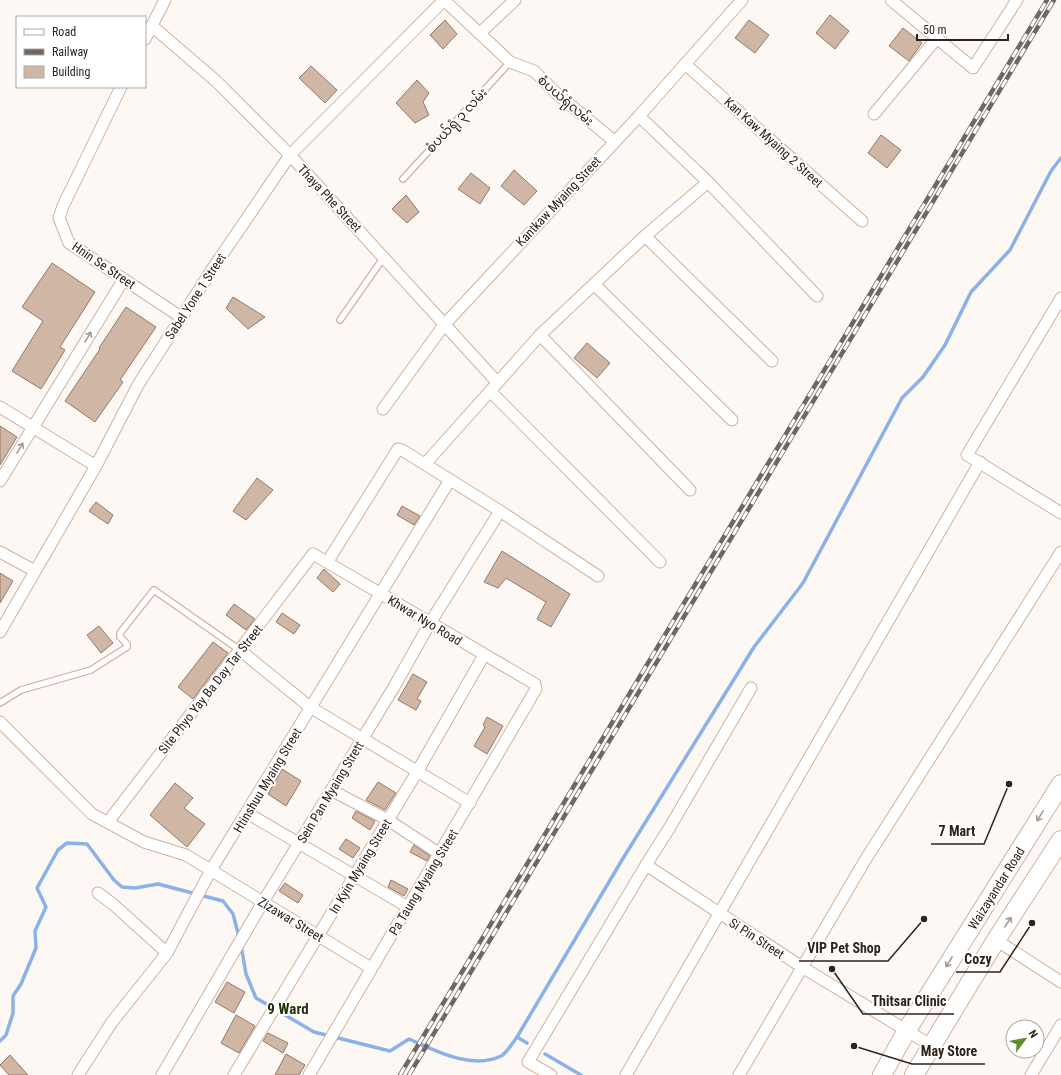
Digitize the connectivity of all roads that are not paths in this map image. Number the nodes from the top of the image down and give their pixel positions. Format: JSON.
{"nodes":[{"id":1,"x":165,"y":0,"type":"edge"},
{"id":2,"x":444,"y":0,"type":"edge"},
{"id":3,"x":515,"y":0,"type":"edge"},
{"id":4,"x":742,"y":0,"type":"edge"},
{"id":5,"x":891,"y":0,"type":"edge"},
{"id":6,"x":1017,"y":0,"type":"edge"},
{"id":7,"x":152,"y":26,"type":"junction"},
{"id":8,"x":480,"y":33,"type":"junction"},
{"id":9,"x":146,"y":38,"type":"edge"},
{"id":10,"x":937,"y":38,"type":"junction"},
{"id":11,"x":510,"y":62,"type":"junction"},
{"id":12,"x":685,"y":64,"type":"junction"},
{"id":13,"x":121,"y":88,"type":"edge"},
{"id":14,"x":874,"y":114,"type":"dead end"},
{"id":15,"x":639,"y":116,"type":"junction"},
{"id":16,"x":614,"y":141,"type":"junction"},
{"id":17,"x":290,"y":155,"type":"junction"},
{"id":18,"x":402,"y":179,"type":"dead end"},
{"id":19,"x":708,"y":182,"type":"junction"},
{"id":20,"x":862,"y":221,"type":"dead end"},
{"id":21,"x":645,"y":236,"type":"junction"},
{"id":22,"x":384,"y":257,"type":"junction"},
{"id":23,"x":124,"y":279,"type":"junction"},
{"id":24,"x":594,"y":284,"type":"junction"},
{"id":25,"x":817,"y":296,"type":"dead end"},
{"id":26,"x":1061,"y":298,"type":"edge"},
{"id":27,"x":181,"y":317,"type":"junction"},
{"id":28,"x":340,"y":320,"type":"dead end"},
{"id":29,"x":444,"y":325,"type":"junction"},
{"id":30,"x":540,"y":335,"type":"junction"},
{"id":31,"x":772,"y":361,"type":"dead end"},
{"id":32,"x":497,"y":382,"type":"junction"},
{"id":33,"x":490,"y":391,"type":"junction"},
{"id":34,"x":0,"y":407,"type":"edge"},
{"id":35,"x":383,"y":409,"type":"dead end"},
{"id":36,"x":732,"y":420,"type":"dead end"},
{"id":37,"x":34,"y":426,"type":"junction"},
{"id":38,"x":980,"y":462,"type":"junction"},
{"id":39,"x":425,"y":464,"type":"junction"},
{"id":40,"x":96,"y":466,"type":"junction"},
{"id":41,"x":1,"y":477,"type":"edge"},
{"id":42,"x":450,"y":480,"type":"junction"},
{"id":43,"x":690,"y":490,"type":"dead end"},
{"id":44,"x":500,"y":510,"type":"junction"},
{"id":45,"x":1061,"y":513,"type":"edge"},
{"id":46,"x":0,"y":552,"type":"edge"},
{"id":47,"x":1061,"y":552,"type":"edge"},
{"id":48,"x":311,"y":555,"type":"joint"},
{"id":49,"x":328,"y":561,"type":"junction"},
{"id":50,"x":660,"y":562,"type":"dead end"},
{"id":51,"x":35,"y":571,"type":"junction"},
{"id":52,"x":598,"y":576,"type":"dead end"},
{"id":53,"x":380,"y":593,"type":"junction"},
{"id":54,"x":430,"y":624,"type":"junction"},
{"id":55,"x":1,"y":629,"type":"edge"},
{"id":56,"x":240,"y":651,"type":"junction"},
{"id":57,"x":484,"y":655,"type":"junction"},
{"id":58,"x":751,"y":688,"type":"dead end"},
{"id":59,"x":536,"y":689,"type":"joint"},
{"id":60,"x":0,"y":703,"type":"edge"},
{"id":61,"x":310,"y":707,"type":"junction"},
{"id":62,"x":0,"y":722,"type":"edge"},
{"id":63,"x":362,"y":739,"type":"junction"},
{"id":64,"x":418,"y":772,"type":"junction"},
{"id":65,"x":1061,"y":784,"type":"edge"},
{"id":66,"x":331,"y":790,"type":"junction"},
{"id":67,"x":470,"y":803,"type":"junction"},
{"id":68,"x":247,"y":813,"type":"junction"},
{"id":69,"x":388,"y":820,"type":"junction"},
{"id":70,"x":108,"y":822,"type":"junction"},
{"id":71,"x":1061,"y":840,"type":"edge"},
{"id":72,"x":299,"y":843,"type":"junction"},
{"id":73,"x":440,"y":854,"type":"junction"},
{"id":74,"x":646,"y":865,"type":"junction"},
{"id":75,"x":211,"y":870,"type":"junction"},
{"id":76,"x":354,"y":876,"type":"junction"},
{"id":77,"x":98,"y":893,"type":"dead end"},
{"id":78,"x":263,"y":902,"type":"junction"},
{"id":79,"x":408,"y":907,"type":"junction"},
{"id":80,"x":719,"y":914,"type":"junction"},
{"id":81,"x":318,"y":935,"type":"junction"},
{"id":82,"x":996,"y":940,"type":"junction"},
{"id":83,"x":167,"y":953,"type":"junction"},
{"id":84,"x":802,"y":967,"type":"junction"},
{"id":85,"x":371,"y":968,"type":"junction"},
{"id":86,"x":1061,"y":982,"type":"edge"},
{"id":87,"x":1061,"y":1025,"type":"edge"},
{"id":88,"x":907,"y":1030,"type":"junction"},
{"id":89,"x":932,"y":1046,"type":"junction"},
{"id":90,"x":544,"y":1074,"type":"edge"},
{"id":91,"x":78,"y":1075,"type":"edge"},
{"id":92,"x":162,"y":1075,"type":"edge"},
{"id":93,"x":234,"y":1075,"type":"edge"},
{"id":94,"x":309,"y":1075,"type":"edge"},
{"id":95,"x":626,"y":1075,"type":"edge"},
{"id":96,"x":739,"y":1075,"type":"edge"},
{"id":97,"x":882,"y":1075,"type":"edge"},
{"id":98,"x":914,"y":1075,"type":"edge"},
{"id":99,"x":1031,"y":1075,"type":"edge"}],
"edges":[{"from":1,"to":7,"type":"street"},
{"from":2,"to":8,"type":"street","name":"စံပယ်ရုံလမ်း"},
{"from":2,"to":17,"type":"street","name":"Sabel Yone 1 Street"},
{"from":3,"to":8,"type":"street"},
{"from":4,"to":12,"type":"street","name":"Kantkaw Myaing Street"},
{"from":5,"to":10,"type":"street"},
{"from":6,"to":10,"type":"street"},
{"from":7,"to":9,"type":"street"},
{"from":7,"to":17,"type":"street","name":"Thaya Phe Street"},
{"from":8,"to":11,"type":"street","name":"စံပယ်ရုံလမ်း"},
{"from":10,"to":14,"type":"street"},
{"from":11,"to":16,"type":"street","name":"စံပယ်ရုံလမ်း"},
{"from":11,"to":18,"type":"lane","name":"စံပယ်ရုံ ၃ လမ်း"},
{"from":12,"to":15,"type":"street","name":"Kantkaw Myaing Street"},
{"from":12,"to":20,"type":"street","name":"Kan Kaw Myaing 2 Street"},
{"from":13,"to":23,"type":"street","name":"Hnin Se Street"},
{"from":15,"to":16,"type":"street","name":"Kantkaw Myaing Street"},
{"from":15,"to":19,"type":"street"},
{"from":16,"to":29,"type":"street","name":"Kantkaw Myaing Street"},
{"from":17,"to":22,"type":"street","name":"Thaya Phe Street"},
{"from":17,"to":27,"type":"street","name":"Sabel Yone 1 Street"},
{"from":19,"to":21,"type":"street"},
{"from":19,"to":25,"type":"street"},
{"from":21,"to":24,"type":"street"},
{"from":21,"to":31,"type":"street"},
{"from":22,"to":28,"type":"lane"},
{"from":22,"to":29,"type":"street","name":"Thaya Phe Street"},
{"from":23,"to":27,"type":"street","name":"Hnin Se Street"},
{"from":37,"to":23,"type":"street","one_way":true},
{"from":24,"to":30,"type":"street"},
{"from":24,"to":36,"type":"street"},
{"from":26,"to":38,"type":"street"},
{"from":27,"to":40,"type":"street","name":"Sabel Yone 1 Street"},
{"from":29,"to":32,"type":"street","name":"Thaya Phe Street"},
{"from":29,"to":35,"type":"street","name":"Kantkaw Myaing Street"},
{"from":30,"to":32,"type":"street"},
{"from":30,"to":43,"type":"street"},
{"from":32,"to":33,"type":"street"},
{"from":33,"to":39,"type":"street"},
{"from":33,"to":50,"type":"street"},
{"from":34,"to":37,"type":"street"},
{"from":37,"to":40,"type":"street"},
{"from":41,"to":37,"type":"street","one_way":true},
{"from":38,"to":45,"type":"street"},
{"from":38,"to":80,"type":"street"},
{"from":39,"to":42,"type":"street"},
{"from":39,"to":49,"type":"street"},
{"from":40,"to":51,"type":"street","name":"Sabel Yone 1 Street"},
{"from":42,"to":44,"type":"street"},
{"from":42,"to":53,"type":"street","name":"Htinshuu Myaing Street"},
{"from":44,"to":52,"type":"street"},
{"from":44,"to":54,"type":"street","name":"Sein Pan Myaing Strett"},
{"from":46,"to":51,"type":"street"},
{"from":47,"to":84,"type":"street"},
{"from":48,"to":49,"type":"street","name":"Khwar Nyo Road"},
{"from":48,"to":56,"type":"street","name":"Site Phyo Yay Ba Day Tar Street"},
{"from":49,"to":53,"type":"street","name":"Khwar Nyo Road"},
{"from":51,"to":55,"type":"street","name":"Sabel Yone 1 Street"},
{"from":53,"to":54,"type":"street","name":"Khwar Nyo Road"},
{"from":53,"to":61,"type":"street","name":"Htinshuu Myaing Street"},
{"from":54,"to":57,"type":"street","name":"Khwar Nyo Road"},
{"from":54,"to":63,"type":"street","name":"Sein Pan Myaing Strett"},
{"from":56,"to":60,"type":"lane"},
{"from":56,"to":61,"type":"street"},
{"from":56,"to":70,"type":"street","name":"Site Phyo Yay Ba Day Tar Street"},
{"from":57,"to":59,"type":"street","name":"Khwar Nyo Road"},
{"from":57,"to":64,"type":"street","name":"In Kyin Myaing Street"},
{"from":58,"to":74,"type":"street"},
{"from":59,"to":67,"type":"street","name":"Pa Taung Myaing Street"},
{"from":61,"to":63,"type":"street"},
{"from":61,"to":68,"type":"street","name":"Htinshuu Myaing Street"},
{"from":62,"to":70,"type":"street","name":"Zizawar Street"},
{"from":63,"to":64,"type":"street"},
{"from":63,"to":66,"type":"street","name":"Sein Pan Myaing Strett"},
{"from":64,"to":67,"type":"street"},
{"from":64,"to":69,"type":"street","name":"In Kyin Myaing Street"},
{"from":65,"to":88,"type":"main road","name":"Waizayandar Road","one_way":true},
{"from":66,"to":69,"type":"street"},
{"from":66,"to":72,"type":"street","name":"Sein Pan Myaing Strett"},
{"from":67,"to":73,"type":"street","name":"Pa Taung Myaing Street"},
{"from":68,"to":72,"type":"street"},
{"from":68,"to":75,"type":"street","name":"Htinshuu Myaing Street"},
{"from":69,"to":73,"type":"street"},
{"from":69,"to":76,"type":"street","name":"In Kyin Myaing Street"},
{"from":70,"to":75,"type":"street","name":"Zizawar Street"},
{"from":82,"to":71,"type":"main road","one_way":true},
{"from":72,"to":76,"type":"street"},
{"from":72,"to":78,"type":"street","name":"Sein Pan Myaing Strett"},
{"from":73,"to":79,"type":"street","name":"Pa Taung Myaing Street"},
{"from":74,"to":80,"type":"street","name":"Si Pin Street"},
{"from":74,"to":90,"type":"street"},
{"from":75,"to":78,"type":"street","name":"Zizawar Street"},
{"from":75,"to":83,"type":"street","name":"Htinshuu Myaing Street"},
{"from":76,"to":79,"type":"street"},
{"from":76,"to":81,"type":"street","name":"In Kyin Myaing Street"},
{"from":77,"to":83,"type":"street"},
{"from":78,"to":81,"type":"street","name":"Zizawar Street"},
{"from":78,"to":92,"type":"street","name":"Sein Pan Myaing Strett"},
{"from":79,"to":85,"type":"street","name":"Pa Taung Myaing Street"},
{"from":80,"to":84,"type":"street","name":"Si Pin Street"},
{"from":80,"to":95,"type":"street"},
{"from":81,"to":85,"type":"street","name":"Zizawar Street"},
{"from":81,"to":93,"type":"street","name":"In Kyin Myaing Street"},
{"from":82,"to":86,"type":"street"},
{"from":82,"to":89,"type":"main road"},
{"from":83,"to":91,"type":"street","name":"Htinshuu Myaing Street"},
{"from":84,"to":88,"type":"street","name":"Si Pin Street"},
{"from":84,"to":96,"type":"street"},
{"from":85,"to":94,"type":"street","name":"Pa Taung Myaing Street"},
{"from":87,"to":99,"type":"street"},
{"from":88,"to":89,"type":"street","name":"Si Pin Street"},
{"from":88,"to":97,"type":"main road","name":"Waizayandar Road"},
{"from":89,"to":98,"type":"main road"}]}
